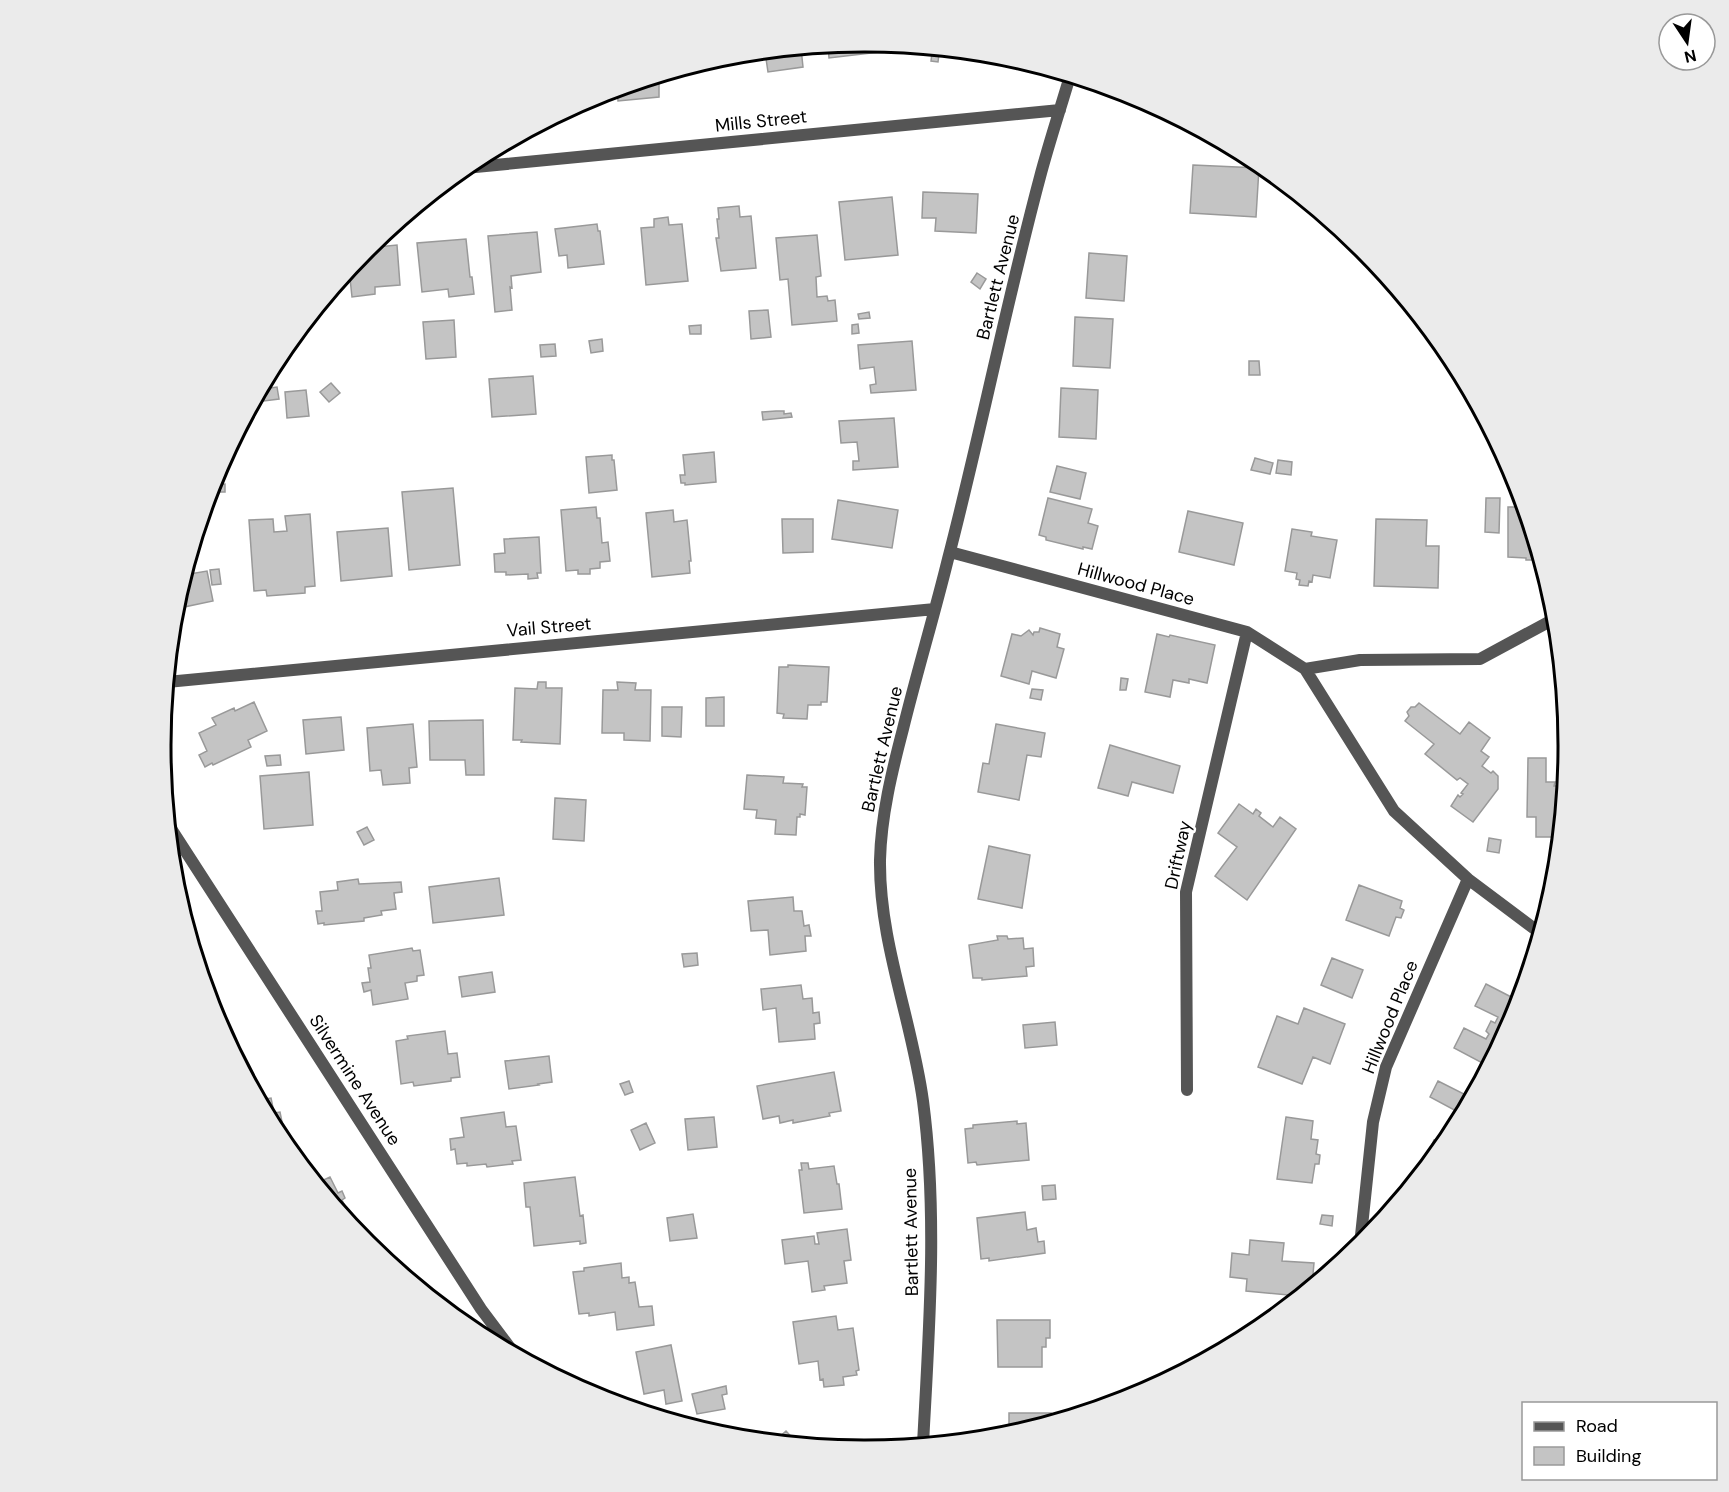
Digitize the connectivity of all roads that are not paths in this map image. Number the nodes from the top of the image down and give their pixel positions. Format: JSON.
{"nodes":[{"id":1,"x":1068,"y":83,"type":"edge"},
{"id":2,"x":1060,"y":110,"type":"junction"},
{"id":3,"x":484,"y":166,"type":"edge"},
{"id":4,"x":950,"y":552,"type":"junction"},
{"id":5,"x":935,"y":609,"type":"junction"},
{"id":6,"x":1547,"y":623,"type":"edge"},
{"id":7,"x":1247,"y":632,"type":"junction"},
{"id":8,"x":1305,"y":669,"type":"junction"},
{"id":9,"x":174,"y":681,"type":"edge"},
{"id":10,"x":177,"y":838,"type":"edge"},
{"id":11,"x":1468,"y":879,"type":"junction"},
{"id":12,"x":1533,"y":928,"type":"edge"},
{"id":13,"x":1187,"y":1090,"type":"dead end"},
{"id":14,"x":1362,"y":1229,"type":"edge"},
{"id":15,"x":502,"y":1337,"type":"edge"},
{"id":16,"x":923,"y":1437,"type":"edge"}],
"edges":[{"from":1,"to":2,"type":"street","name":"Bartlett Avenue"},
{"from":2,"to":3,"type":"street","name":"Mills Street"},
{"from":2,"to":4,"type":"street","name":"Bartlett Avenue"},
{"from":4,"to":5,"type":"street","name":"Bartlett Avenue"},
{"from":4,"to":7,"type":"street","name":"Hillwood Place"},
{"from":5,"to":9,"type":"street","name":"Vail Street"},
{"from":5,"to":16,"type":"street","name":"Bartlett Avenue"},
{"from":6,"to":8,"type":"street"},
{"from":7,"to":8,"type":"street","name":"Hillwood Place"},
{"from":7,"to":13,"type":"street","name":"Driftway"},
{"from":8,"to":11,"type":"street","name":"Hillwood Place"},
{"from":10,"to":15,"type":"street","name":"Silvermine Avenue"},
{"from":11,"to":12,"type":"street","name":"Hillwood Place"},
{"from":11,"to":14,"type":"street","name":"Hillwood Place"}]}
